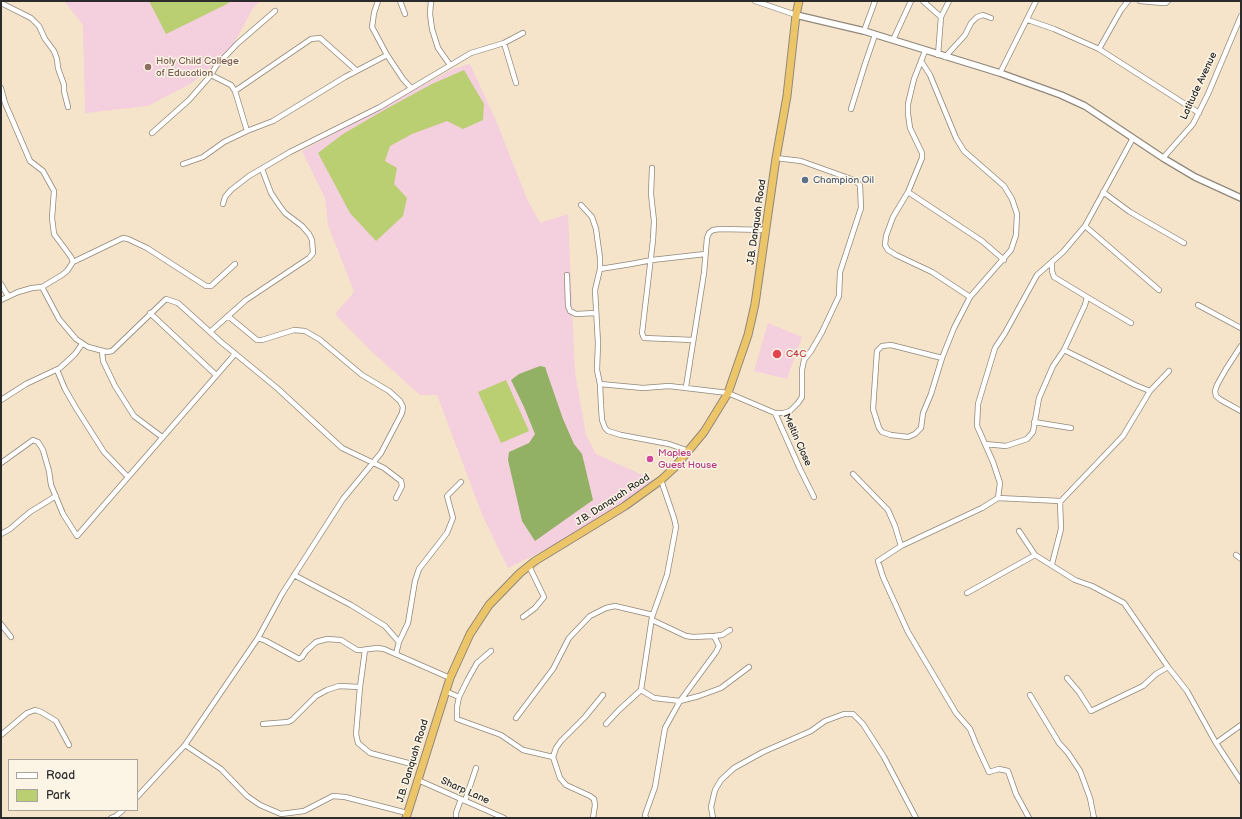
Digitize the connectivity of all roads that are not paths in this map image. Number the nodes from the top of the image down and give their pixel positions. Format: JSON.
{"nodes":[{"id":1,"x":378,"y":1,"type":"edge"},
{"id":2,"x":400,"y":1,"type":"edge"},
{"id":3,"x":432,"y":1,"type":"edge"},
{"id":4,"x":754,"y":1,"type":"edge"},
{"id":5,"x":799,"y":1,"type":"edge"},
{"id":6,"x":875,"y":1,"type":"edge"},
{"id":7,"x":911,"y":1,"type":"edge"},
{"id":8,"x":923,"y":1,"type":"edge"},
{"id":9,"x":949,"y":1,"type":"edge"},
{"id":10,"x":1036,"y":1,"type":"edge"},
{"id":11,"x":1128,"y":1,"type":"edge"},
{"id":12,"x":1140,"y":1,"type":"edge"},
{"id":13,"x":1168,"y":1,"type":"edge"},
{"id":14,"x":1,"y":3,"type":"edge"},
{"id":15,"x":275,"y":11,"type":"dead end"},
{"id":16,"x":405,"y":14,"type":"dead end"},
{"id":17,"x":796,"y":15,"type":"junction"},
{"id":18,"x":1241,"y":16,"type":"edge"},
{"id":19,"x":941,"y":17,"type":"junction"},
{"id":20,"x":991,"y":18,"type":"dead end"},
{"id":21,"x":1028,"y":20,"type":"junction"},
{"id":22,"x":864,"y":31,"type":"junction"},
{"id":23,"x":523,"y":33,"type":"dead end"},
{"id":24,"x":875,"y":35,"type":"junction"},
{"id":25,"x":893,"y":40,"type":"junction"},
{"id":26,"x":504,"y":43,"type":"junction"},
{"id":27,"x":1099,"y":49,"type":"junction"},
{"id":28,"x":925,"y":51,"type":"junction"},
{"id":29,"x":387,"y":55,"type":"junction"},
{"id":30,"x":938,"y":55,"type":"junction"},
{"id":31,"x":945,"y":57,"type":"junction"},
{"id":32,"x":921,"y":61,"type":"junction"},
{"id":33,"x":450,"y":65,"type":"junction"},
{"id":34,"x":356,"y":70,"type":"junction"},
{"id":35,"x":1000,"y":73,"type":"junction"},
{"id":36,"x":211,"y":75,"type":"junction"},
{"id":37,"x":516,"y":83,"type":"dead end"},
{"id":38,"x":1,"y":88,"type":"edge"},
{"id":39,"x":411,"y":88,"type":"junction"},
{"id":40,"x":235,"y":91,"type":"junction"},
{"id":41,"x":68,"y":107,"type":"dead end"},
{"id":42,"x":851,"y":109,"type":"dead end"},
{"id":43,"x":1199,"y":113,"type":"junction"},
{"id":44,"x":247,"y":131,"type":"junction"},
{"id":45,"x":152,"y":133,"type":"dead end"},
{"id":46,"x":1133,"y":138,"type":"junction"},
{"id":47,"x":776,"y":158,"type":"junction"},
{"id":48,"x":1163,"y":158,"type":"junction"},
{"id":49,"x":184,"y":164,"type":"dead end"},
{"id":50,"x":652,"y":168,"type":"dead end"},
{"id":51,"x":262,"y":169,"type":"junction"},
{"id":52,"x":908,"y":192,"type":"junction"},
{"id":53,"x":1103,"y":192,"type":"junction"},
{"id":54,"x":1241,"y":198,"type":"edge"},
{"id":55,"x":223,"y":204,"type":"dead end"},
{"id":56,"x":581,"y":205,"type":"dead end"},
{"id":57,"x":1085,"y":226,"type":"junction"},
{"id":58,"x":767,"y":230,"type":"junction"},
{"id":59,"x":1184,"y":243,"type":"dead end"},
{"id":60,"x":705,"y":254,"type":"junction"},
{"id":61,"x":652,"y":260,"type":"junction"},
{"id":62,"x":1004,"y":260,"type":"junction"},
{"id":63,"x":73,"y":262,"type":"junction"},
{"id":64,"x":1052,"y":262,"type":"junction"},
{"id":65,"x":235,"y":264,"type":"dead end"},
{"id":66,"x":600,"y":269,"type":"junction"},
{"id":67,"x":567,"y":274,"type":"dead end"},
{"id":68,"x":1,"y":284,"type":"edge"},
{"id":69,"x":42,"y":287,"type":"junction"},
{"id":70,"x":1159,"y":290,"type":"dead end"},
{"id":71,"x":8,"y":296,"type":"junction"},
{"id":72,"x":970,"y":297,"type":"junction"},
{"id":73,"x":1087,"y":297,"type":"junction"},
{"id":74,"x":1,"y":300,"type":"edge"},
{"id":75,"x":1198,"y":305,"type":"dead end"},
{"id":76,"x":150,"y":313,"type":"junction"},
{"id":77,"x":596,"y":313,"type":"junction"},
{"id":78,"x":228,"y":316,"type":"junction"},
{"id":79,"x":1131,"y":323,"type":"dead end"},
{"id":80,"x":1241,"y":328,"type":"edge"},
{"id":81,"x":210,"y":332,"type":"junction"},
{"id":82,"x":693,"y":340,"type":"junction"},
{"id":83,"x":82,"y":344,"type":"junction"},
{"id":84,"x":1241,"y":346,"type":"edge"},
{"id":85,"x":1064,"y":350,"type":"junction"},
{"id":86,"x":102,"y":351,"type":"junction"},
{"id":87,"x":235,"y":354,"type":"junction"},
{"id":88,"x":942,"y":358,"type":"junction"},
{"id":89,"x":57,"y":370,"type":"junction"},
{"id":90,"x":1169,"y":371,"type":"dead end"},
{"id":91,"x":216,"y":375,"type":"junction"},
{"id":92,"x":600,"y":384,"type":"junction"},
{"id":93,"x":686,"y":388,"type":"junction"},
{"id":94,"x":1150,"y":391,"type":"junction"},
{"id":95,"x":728,"y":393,"type":"junction"},
{"id":96,"x":1,"y":400,"type":"edge"},
{"id":97,"x":1241,"y":411,"type":"edge"},
{"id":98,"x":775,"y":413,"type":"junction"},
{"id":99,"x":1034,"y":422,"type":"junction"},
{"id":100,"x":1071,"y":428,"type":"dead end"},
{"id":101,"x":162,"y":438,"type":"junction"},
{"id":102,"x":985,"y":444,"type":"junction"},
{"id":103,"x":689,"y":451,"type":"junction"},
{"id":104,"x":1,"y":463,"type":"edge"},
{"id":105,"x":373,"y":464,"type":"junction"},
{"id":106,"x":853,"y":474,"type":"dead end"},
{"id":107,"x":128,"y":477,"type":"junction"},
{"id":108,"x":661,"y":480,"type":"junction"},
{"id":109,"x":461,"y":482,"type":"dead end"},
{"id":110,"x":56,"y":496,"type":"junction"},
{"id":111,"x":396,"y":498,"type":"dead end"},
{"id":112,"x":814,"y":498,"type":"dead end"},
{"id":113,"x":998,"y":498,"type":"junction"},
{"id":114,"x":1060,"y":502,"type":"junction"},
{"id":115,"x":1019,"y":531,"type":"dead end"},
{"id":116,"x":1,"y":534,"type":"edge"},
{"id":117,"x":901,"y":546,"type":"junction"},
{"id":118,"x":1035,"y":554,"type":"junction"},
{"id":119,"x":1236,"y":555,"type":"dead end"},
{"id":120,"x":1241,"y":559,"type":"edge"},
{"id":121,"x":1052,"y":564,"type":"junction"},
{"id":122,"x":529,"y":566,"type":"junction"},
{"id":123,"x":294,"y":575,"type":"junction"},
{"id":124,"x":966,"y":593,"type":"dead end"},
{"id":125,"x":524,"y":618,"type":"dead end"},
{"id":126,"x":653,"y":618,"type":"junction"},
{"id":127,"x":1,"y":624,"type":"edge"},
{"id":128,"x":730,"y":630,"type":"dead end"},
{"id":129,"x":714,"y":636,"type":"junction"},
{"id":130,"x":11,"y":637,"type":"dead end"},
{"id":131,"x":258,"y":638,"type":"junction"},
{"id":132,"x":400,"y":642,"type":"junction"},
{"id":133,"x":365,"y":650,"type":"junction"},
{"id":134,"x":491,"y":651,"type":"dead end"},
{"id":135,"x":396,"y":654,"type":"junction"},
{"id":136,"x":1168,"y":666,"type":"junction"},
{"id":137,"x":750,"y":667,"type":"dead end"},
{"id":138,"x":450,"y":678,"type":"junction"},
{"id":139,"x":1066,"y":678,"type":"dead end"},
{"id":140,"x":360,"y":687,"type":"junction"},
{"id":141,"x":641,"y":690,"type":"junction"},
{"id":142,"x":445,"y":691,"type":"junction"},
{"id":143,"x":604,"y":695,"type":"dead end"},
{"id":144,"x":1030,"y":695,"type":"dead end"},
{"id":145,"x":459,"y":697,"type":"junction"},
{"id":146,"x":680,"y":701,"type":"junction"},
{"id":147,"x":516,"y":718,"type":"dead end"},
{"id":148,"x":263,"y":724,"type":"dead end"},
{"id":149,"x":606,"y":724,"type":"dead end"},
{"id":150,"x":1241,"y":725,"type":"edge"},
{"id":151,"x":1,"y":735,"type":"edge"},
{"id":152,"x":1216,"y":742,"type":"junction"},
{"id":153,"x":185,"y":745,"type":"junction"},
{"id":154,"x":69,"y":746,"type":"dead end"},
{"id":155,"x":553,"y":757,"type":"junction"},
{"id":156,"x":408,"y":763,"type":"dead end"},
{"id":157,"x":476,"y":768,"type":"dead end"},
{"id":158,"x":418,"y":780,"type":"junction"},
{"id":159,"x":1241,"y":781,"type":"edge"},
{"id":160,"x":138,"y":796,"type":"edge"},
{"id":161,"x":463,"y":800,"type":"junction"},
{"id":162,"x":122,"y":811,"type":"edge"},
{"id":163,"x":406,"y":816,"type":"edge"},
{"id":164,"x":111,"y":818,"type":"edge"},
{"id":165,"x":456,"y":818,"type":"edge"},
{"id":166,"x":504,"y":818,"type":"edge"},
{"id":167,"x":593,"y":818,"type":"edge"},
{"id":168,"x":646,"y":818,"type":"edge"},
{"id":169,"x":713,"y":818,"type":"edge"},
{"id":170,"x":916,"y":818,"type":"edge"},
{"id":171,"x":1029,"y":818,"type":"edge"},
{"id":172,"x":1094,"y":818,"type":"edge"}],
"edges":[{"from":1,"to":29,"type":"street"},
{"from":2,"to":16,"type":"street"},
{"from":3,"to":33,"type":"street"},
{"from":4,"to":17,"type":"street"},
{"from":5,"to":17,"type":"highway","name":"J.B. Danquah Road"},
{"from":6,"to":22,"type":"street"},
{"from":7,"to":25,"type":"street"},
{"from":8,"to":19,"type":"street"},
{"from":9,"to":19,"type":"street"},
{"from":10,"to":21,"type":"street"},
{"from":11,"to":27,"type":"street"},
{"from":12,"to":13,"type":"street"},
{"from":14,"to":41,"type":"street"},
{"from":15,"to":36,"type":"street"},
{"from":17,"to":22,"type":"street"},
{"from":17,"to":47,"type":"highway","name":"J.B. Danquah Road"},
{"from":18,"to":43,"type":"street","name":"Latitude Avenue"},
{"from":19,"to":30,"type":"street"},
{"from":20,"to":31,"type":"street"},
{"from":21,"to":27,"type":"street"},
{"from":21,"to":35,"type":"street"},
{"from":22,"to":24,"type":"street"},
{"from":23,"to":26,"type":"street"},
{"from":24,"to":25,"type":"street"},
{"from":24,"to":42,"type":"street"},
{"from":25,"to":28,"type":"street"},
{"from":26,"to":33,"type":"street"},
{"from":26,"to":37,"type":"street"},
{"from":27,"to":43,"type":"street"},
{"from":28,"to":30,"type":"street"},
{"from":28,"to":32,"type":"street"},
{"from":29,"to":34,"type":"street"},
{"from":29,"to":39,"type":"street"},
{"from":30,"to":31,"type":"street"},
{"from":31,"to":35,"type":"street"},
{"from":32,"to":52,"type":"street"},
{"from":32,"to":62,"type":"street"},
{"from":33,"to":39,"type":"street"},
{"from":34,"to":40,"type":"street"},
{"from":34,"to":44,"type":"street"},
{"from":35,"to":46,"type":"street"},
{"from":36,"to":40,"type":"street"},
{"from":36,"to":45,"type":"street"},
{"from":38,"to":63,"type":"street"},
{"from":39,"to":51,"type":"street"},
{"from":40,"to":44,"type":"street"},
{"from":43,"to":48,"type":"street","name":"Latitude Avenue"},
{"from":44,"to":49,"type":"street"},
{"from":46,"to":48,"type":"street"},
{"from":46,"to":53,"type":"street"},
{"from":47,"to":58,"type":"highway","name":"J.B. Danquah Road"},
{"from":47,"to":98,"type":"street"},
{"from":48,"to":54,"type":"street"},
{"from":50,"to":61,"type":"street"},
{"from":51,"to":55,"type":"street"},
{"from":51,"to":78,"type":"street"},
{"from":52,"to":62,"type":"street"},
{"from":52,"to":72,"type":"street"},
{"from":53,"to":57,"type":"street"},
{"from":53,"to":59,"type":"street"},
{"from":56,"to":66,"type":"street"},
{"from":57,"to":64,"type":"street"},
{"from":57,"to":70,"type":"street"},
{"from":58,"to":60,"type":"street"},
{"from":58,"to":95,"type":"highway","name":"J.B. Danquah Road"},
{"from":60,"to":61,"type":"street"},
{"from":60,"to":82,"type":"street"},
{"from":61,"to":66,"type":"street"},
{"from":61,"to":82,"type":"street"},
{"from":62,"to":72,"type":"street"},
{"from":63,"to":65,"type":"street"},
{"from":63,"to":69,"type":"street"},
{"from":64,"to":73,"type":"street"},
{"from":64,"to":102,"type":"street"},
{"from":66,"to":77,"type":"street"},
{"from":67,"to":77,"type":"street"},
{"from":68,"to":71,"type":"street"},
{"from":69,"to":71,"type":"street"},
{"from":69,"to":83,"type":"street"},
{"from":71,"to":74,"type":"street"},
{"from":72,"to":88,"type":"street"},
{"from":73,"to":79,"type":"street"},
{"from":73,"to":85,"type":"street"},
{"from":75,"to":80,"type":"street"},
{"from":76,"to":81,"type":"street"},
{"from":76,"to":86,"type":"street"},
{"from":76,"to":91,"type":"street"},
{"from":77,"to":92,"type":"street"},
{"from":78,"to":81,"type":"street"},
{"from":78,"to":105,"type":"street"},
{"from":81,"to":87,"type":"street"},
{"from":82,"to":93,"type":"street"},
{"from":83,"to":86,"type":"street"},
{"from":83,"to":89,"type":"street"},
{"from":84,"to":97,"type":"street"},
{"from":85,"to":94,"type":"street"},
{"from":85,"to":99,"type":"street"},
{"from":86,"to":101,"type":"street"},
{"from":87,"to":91,"type":"street"},
{"from":87,"to":105,"type":"street"},
{"from":88,"to":88,"type":"street"},
{"from":89,"to":96,"type":"street"},
{"from":89,"to":107,"type":"street"},
{"from":90,"to":94,"type":"street"},
{"from":91,"to":101,"type":"street"},
{"from":92,"to":93,"type":"street","name":"Meltin Close"},
{"from":92,"to":103,"type":"street"},
{"from":93,"to":95,"type":"street","name":"Meltin Close"},
{"from":94,"to":114,"type":"street"},
{"from":95,"to":98,"type":"street","name":"Meltin Close"},
{"from":95,"to":103,"type":"highway","name":"J.B. Danquah Road"},
{"from":98,"to":112,"type":"street","name":"Meltin Close"},
{"from":99,"to":100,"type":"street"},
{"from":99,"to":102,"type":"street"},
{"from":101,"to":107,"type":"street"},
{"from":102,"to":113,"type":"street"},
{"from":103,"to":108,"type":"highway","name":"J.B. Danquah Road"},
{"from":104,"to":110,"type":"street"},
{"from":105,"to":111,"type":"street"},
{"from":105,"to":123,"type":"street"},
{"from":106,"to":117,"type":"street"},
{"from":107,"to":110,"type":"street"},
{"from":108,"to":122,"type":"highway","name":"J.B. Danquah Road"},
{"from":108,"to":126,"type":"street"},
{"from":109,"to":132,"type":"street"},
{"from":110,"to":116,"type":"street"},
{"from":113,"to":114,"type":"street"},
{"from":113,"to":117,"type":"street"},
{"from":114,"to":121,"type":"street"},
{"from":115,"to":118,"type":"street"},
{"from":117,"to":171,"type":"street"},
{"from":118,"to":121,"type":"street"},
{"from":118,"to":124,"type":"street"},
{"from":119,"to":120,"type":"street"},
{"from":121,"to":136,"type":"street"},
{"from":122,"to":125,"type":"street"},
{"from":122,"to":138,"type":"highway","name":"J.B. Danquah Road"},
{"from":123,"to":131,"type":"street"},
{"from":123,"to":132,"type":"street"},
{"from":126,"to":129,"type":"street"},
{"from":126,"to":141,"type":"street"},
{"from":126,"to":147,"type":"street"},
{"from":127,"to":130,"type":"street"},
{"from":128,"to":129,"type":"street"},
{"from":129,"to":146,"type":"street"},
{"from":131,"to":133,"type":"street"},
{"from":131,"to":153,"type":"street"},
{"from":132,"to":135,"type":"street"},
{"from":133,"to":135,"type":"street"},
{"from":133,"to":140,"type":"street"},
{"from":134,"to":145,"type":"street"},
{"from":135,"to":138,"type":"street"},
{"from":136,"to":139,"type":"street"},
{"from":136,"to":152,"type":"street"},
{"from":137,"to":146,"type":"street"},
{"from":138,"to":142,"type":"highway","name":"J.B. Danquah Road"},
{"from":140,"to":148,"type":"street"},
{"from":140,"to":156,"type":"street"},
{"from":141,"to":146,"type":"street"},
{"from":141,"to":149,"type":"street"},
{"from":142,"to":145,"type":"street"},
{"from":142,"to":158,"type":"highway","name":"J.B. Danquah Road"},
{"from":143,"to":155,"type":"street"},
{"from":144,"to":172,"type":"street"},
{"from":145,"to":155,"type":"street"},
{"from":146,"to":168,"type":"street"},
{"from":150,"to":152,"type":"street"},
{"from":151,"to":154,"type":"street"},
{"from":152,"to":159,"type":"street"},
{"from":153,"to":160,"type":"street"},
{"from":153,"to":163,"type":"street"},
{"from":155,"to":167,"type":"street"},
{"from":157,"to":161,"type":"street"},
{"from":158,"to":161,"type":"street","name":"Sharp Lane"},
{"from":158,"to":163,"type":"highway","name":"J.B. Danquah Road"},
{"from":161,"to":165,"type":"street"},
{"from":161,"to":166,"type":"street","name":"Sharp Lane"},
{"from":162,"to":164,"type":"street"},
{"from":169,"to":170,"type":"street"}]}
